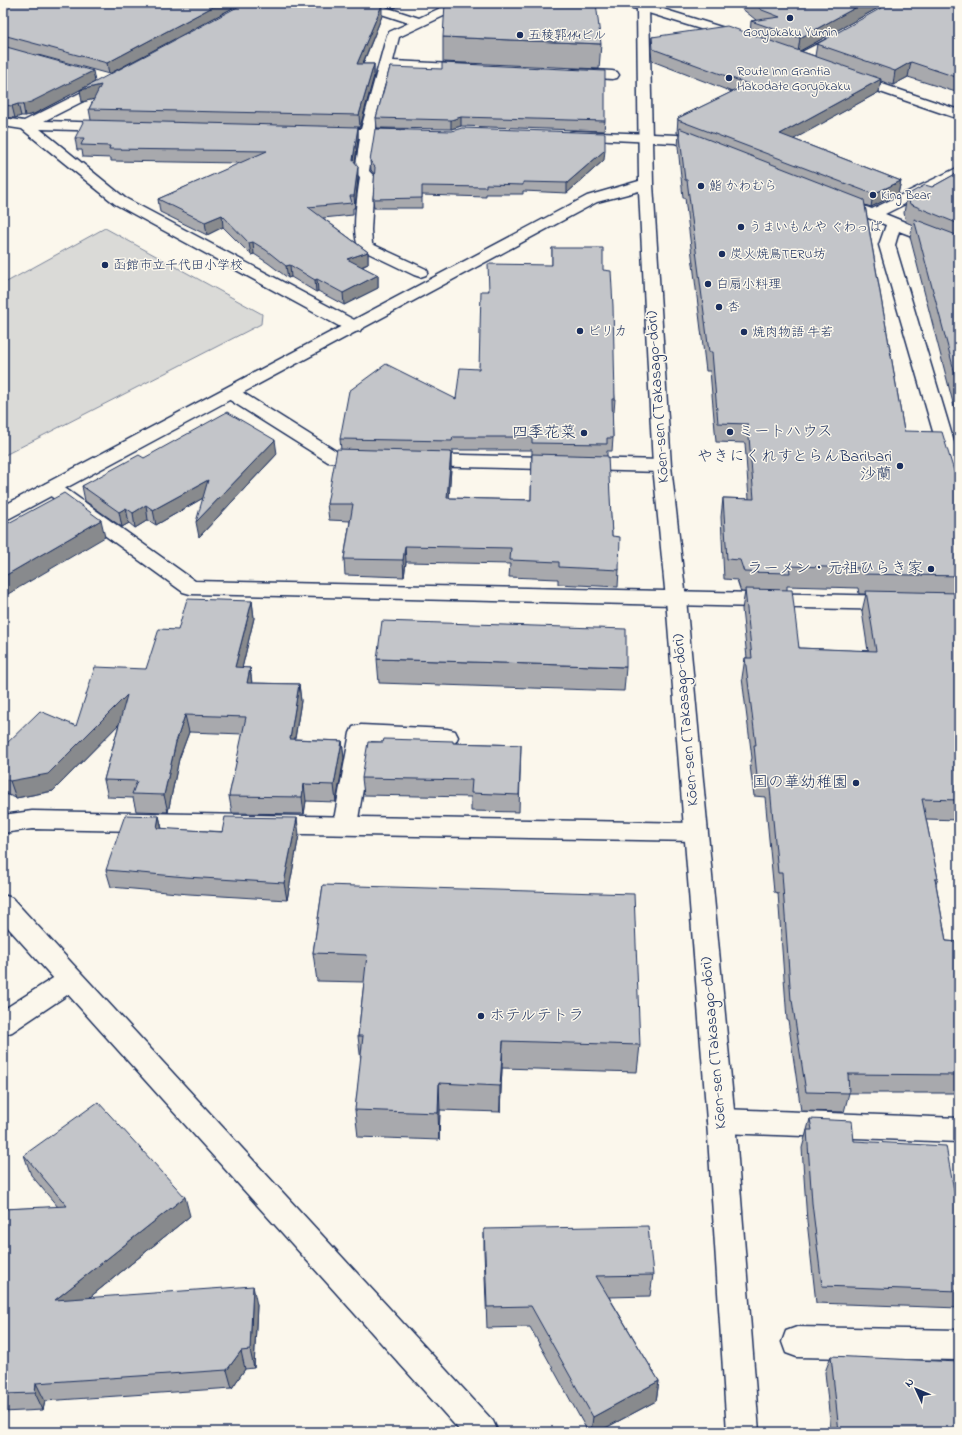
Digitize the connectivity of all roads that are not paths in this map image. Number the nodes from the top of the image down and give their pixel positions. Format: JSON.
{"nodes":[{"id":1,"x":361,"y":3,"type":"edge"},
{"id":2,"x":461,"y":3,"type":"edge"},
{"id":3,"x":638,"y":4,"type":"edge"},
{"id":4,"x":419,"y":22,"type":"junction"},
{"id":5,"x":854,"y":28,"type":"edge"},
{"id":6,"x":756,"y":43,"type":"edge"},
{"id":7,"x":785,"y":54,"type":"edge"},
{"id":8,"x":799,"y":59,"type":"junction"},
{"id":9,"x":814,"y":64,"type":"edge"},
{"id":10,"x":385,"y":65,"type":"junction"},
{"id":11,"x":487,"y":69,"type":"edge"},
{"id":12,"x":565,"y":73,"type":"edge"},
{"id":13,"x":612,"y":74,"type":"dead end"},
{"id":14,"x":843,"y":74,"type":"edge"},
{"id":15,"x":90,"y":75,"type":"edge"},
{"id":16,"x":957,"y":112,"type":"edge"},
{"id":17,"x":3,"y":122,"type":"edge"},
{"id":18,"x":26,"y":125,"type":"junction"},
{"id":19,"x":121,"y":128,"type":"edge"},
{"id":20,"x":312,"y":132,"type":"edge"},
{"id":21,"x":3,"y":134,"type":"edge"},
{"id":22,"x":367,"y":134,"type":"junction"},
{"id":23,"x":413,"y":134,"type":"edge"},
{"id":24,"x":561,"y":135,"type":"edge"},
{"id":25,"x":645,"y":137,"type":"junction"},
{"id":26,"x":720,"y":156,"type":"edge"},
{"id":27,"x":959,"y":171,"type":"edge"},
{"id":28,"x":646,"y":184,"type":"junction"},
{"id":29,"x":821,"y":195,"type":"edge"},
{"id":30,"x":872,"y":215,"type":"junction"},
{"id":31,"x":894,"y":223,"type":"junction"},
{"id":32,"x":959,"y":249,"type":"edge"},
{"id":33,"x":420,"y":272,"type":"dead end"},
{"id":34,"x":354,"y":327,"type":"junction"},
{"id":35,"x":231,"y":393,"type":"junction"},
{"id":36,"x":383,"y":459,"type":"edge"},
{"id":37,"x":407,"y":460,"type":"edge"},
{"id":38,"x":662,"y":466,"type":"junction"},
{"id":39,"x":52,"y":488,"type":"junction"},
{"id":40,"x":959,"y":490,"type":"edge"},
{"id":41,"x":3,"y":514,"type":"edge"},
{"id":42,"x":676,"y":599,"type":"junction"},
{"id":43,"x":912,"y":603,"type":"edge"},
{"id":44,"x":447,"y":737,"type":"dead end"},
{"id":45,"x":3,"y":824,"type":"edge"},
{"id":46,"x":345,"y":825,"type":"junction"},
{"id":47,"x":695,"y":832,"type":"junction"},
{"id":48,"x":3,"y":905,"type":"edge"},
{"id":49,"x":70,"y":980,"type":"junction"},
{"id":50,"x":3,"y":1024,"type":"edge"},
{"id":51,"x":721,"y":1121,"type":"junction"},
{"id":52,"x":959,"y":1130,"type":"edge"},
{"id":53,"x":797,"y":1342,"type":"dead end"},
{"id":54,"x":959,"y":1345,"type":"edge"},
{"id":55,"x":482,"y":1432,"type":"edge"},
{"id":56,"x":742,"y":1432,"type":"edge"}],
"edges":[{"from":1,"to":4,"type":"street"},
{"from":2,"to":4,"type":"street"},
{"from":3,"to":6,"type":"street"},
{"from":3,"to":25,"type":"street","name":"Kōen-sen (Takasago-dōri)"},
{"from":4,"to":10,"type":"street"},
{"from":5,"to":8,"type":"street"},
{"from":7,"to":8,"type":"street"},
{"from":8,"to":9,"type":"street"},
{"from":10,"to":11,"type":"street"},
{"from":10,"to":22,"type":"street"},
{"from":12,"to":13,"type":"street"},
{"from":14,"to":16,"type":"street"},
{"from":15,"to":18,"type":"street"},
{"from":17,"to":18,"type":"street"},
{"from":18,"to":19,"type":"street"},
{"from":18,"to":21,"type":"street"},
{"from":18,"to":34,"type":"street"},
{"from":20,"to":22,"type":"street"},
{"from":22,"to":23,"type":"street"},
{"from":22,"to":33,"type":"street"},
{"from":24,"to":25,"type":"street"},
{"from":25,"to":26,"type":"street"},
{"from":25,"to":28,"type":"street","name":"Kōen-sen (Takasago-dōri)"},
{"from":27,"to":30,"type":"street"},
{"from":28,"to":34,"type":"street"},
{"from":28,"to":38,"type":"street","name":"Kōen-sen (Takasago-dōri)"},
{"from":29,"to":30,"type":"street"},
{"from":30,"to":31,"type":"street"},
{"from":31,"to":32,"type":"street"},
{"from":31,"to":40,"type":"street"},
{"from":34,"to":35,"type":"street"},
{"from":35,"to":36,"type":"street"},
{"from":35,"to":39,"type":"street"},
{"from":37,"to":38,"type":"street"},
{"from":38,"to":42,"type":"street","name":"Kōen-sen (Takasago-dōri)"},
{"from":39,"to":41,"type":"street"},
{"from":39,"to":42,"type":"street"},
{"from":42,"to":43,"type":"street"},
{"from":42,"to":47,"type":"street","name":"Kōen-sen (Takasago-dōri)"},
{"from":44,"to":46,"type":"street"},
{"from":45,"to":46,"type":"street"},
{"from":46,"to":47,"type":"street"},
{"from":47,"to":51,"type":"street","name":"Kōen-sen (Takasago-dōri)"},
{"from":48,"to":49,"type":"street"},
{"from":49,"to":50,"type":"street"},
{"from":49,"to":55,"type":"street"},
{"from":51,"to":52,"type":"street"},
{"from":51,"to":56,"type":"street","name":"Kōen-sen (Takasago-dōri)"},
{"from":53,"to":54,"type":"street"}]}
